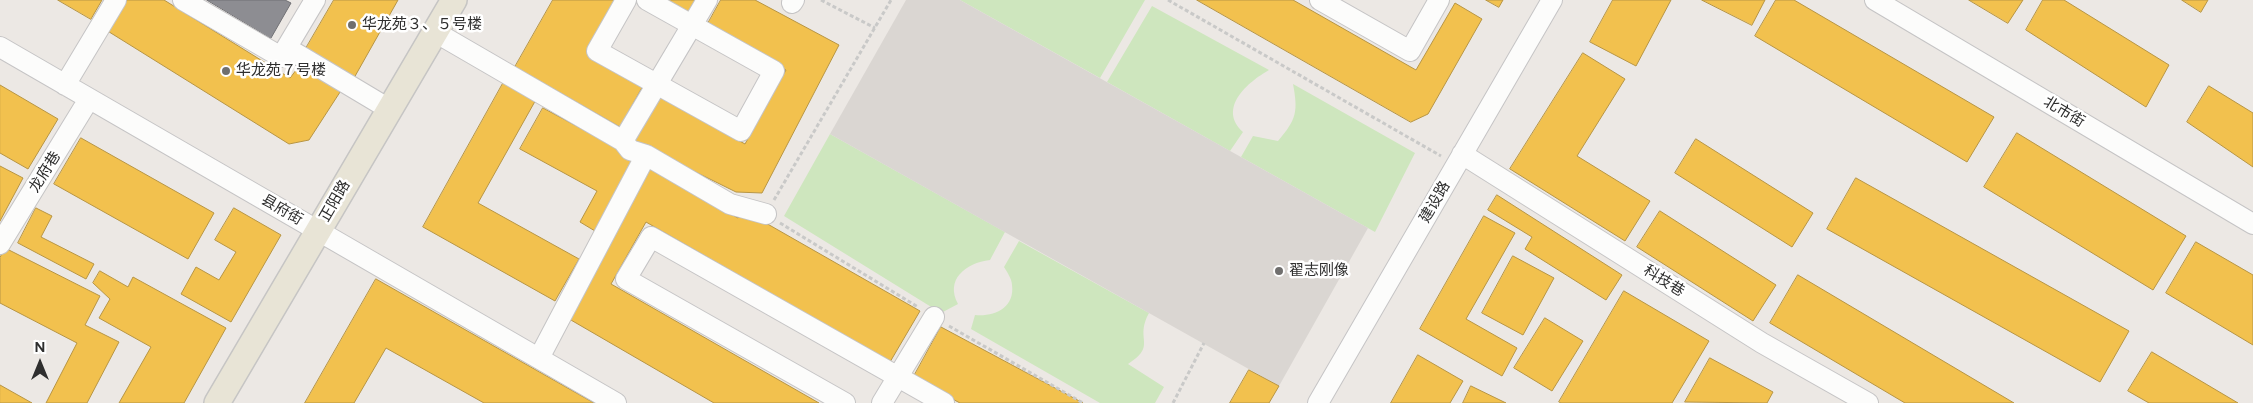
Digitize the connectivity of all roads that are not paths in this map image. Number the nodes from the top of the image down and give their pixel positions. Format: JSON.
{"nodes":[{"id":1,"x":116,"y":0,"type":"edge"},
{"id":2,"x":183,"y":0,"type":"edge"},
{"id":3,"x":315,"y":0,"type":"edge"},
{"id":4,"x":454,"y":0,"type":"edge"},
{"id":5,"x":626,"y":0,"type":"edge"},
{"id":6,"x":647,"y":0,"type":"edge"},
{"id":7,"x":707,"y":0,"type":"edge"},
{"id":8,"x":786,"y":0,"type":"edge"},
{"id":9,"x":794,"y":0,"type":"edge"},
{"id":10,"x":1320,"y":0,"type":"edge"},
{"id":11,"x":1439,"y":0,"type":"edge"},
{"id":12,"x":1552,"y":0,"type":"edge"},
{"id":13,"x":1874,"y":0,"type":"edge"},
{"id":14,"x":692,"y":25,"type":"junction"},
{"id":15,"x":435,"y":32,"type":"junction"},
{"id":16,"x":0,"y":47,"type":"edge"},
{"id":17,"x":287,"y":48,"type":"junction"},
{"id":18,"x":657,"y":84,"type":"junction"},
{"id":19,"x":65,"y":85,"type":"junction"},
{"id":20,"x":89,"y":99,"type":"junction"},
{"id":21,"x":389,"y":108,"type":"junction"},
{"id":22,"x":623,"y":141,"type":"junction"},
{"id":23,"x":646,"y":155,"type":"junction"},
{"id":24,"x":1459,"y":160,"type":"junction"},
{"id":25,"x":766,"y":214,"type":"road end"},
{"id":26,"x":2253,"y":224,"type":"edge"},
{"id":27,"x":318,"y":231,"type":"junction"},
{"id":28,"x":0,"y":244,"type":"edge"},
{"id":29,"x":934,"y":317,"type":"road end"},
{"id":30,"x":539,"y":358,"type":"junction"},
{"id":31,"x":896,"y":376,"type":"junction"},
{"id":32,"x":217,"y":403,"type":"edge"},
{"id":33,"x":616,"y":403,"type":"edge"},
{"id":34,"x":845,"y":403,"type":"edge"},
{"id":35,"x":882,"y":403,"type":"edge"},
{"id":36,"x":944,"y":403,"type":"edge"},
{"id":37,"x":1318,"y":403,"type":"edge"},
{"id":38,"x":1868,"y":403,"type":"edge"}],
"edges":[{"from":1,"to":19,"type":"street"},
{"from":2,"to":17,"type":"street"},
{"from":3,"to":17,"type":"street"},
{"from":4,"to":15,"type":"main road","name":"正阳路"},
{"from":5,"to":18,"type":"street"},
{"from":6,"to":14,"type":"street"},
{"from":7,"to":14,"type":"street"},
{"from":8,"to":9,"type":"street"},
{"from":10,"to":11,"type":"street"},
{"from":12,"to":24,"type":"street","name":"建设路"},
{"from":13,"to":26,"type":"street","name":"北市街"},
{"from":14,"to":18,"type":"street"},
{"from":14,"to":18,"type":"street"},
{"from":15,"to":21,"type":"main road","name":"正阳路"},
{"from":15,"to":22,"type":"street"},
{"from":16,"to":19,"type":"street","name":"县府街"},
{"from":17,"to":21,"type":"street"},
{"from":18,"to":22,"type":"street"},
{"from":19,"to":20,"type":"street","name":"县府街"},
{"from":20,"to":27,"type":"street","name":"县府街"},
{"from":20,"to":28,"type":"street","name":"龙府巷"},
{"from":21,"to":27,"type":"main road","name":"正阳路"},
{"from":22,"to":23,"type":"street"},
{"from":23,"to":25,"type":"street"},
{"from":23,"to":30,"type":"street"},
{"from":24,"to":37,"type":"street","name":"建设路"},
{"from":24,"to":38,"type":"street","name":"科技巷"},
{"from":27,"to":30,"type":"street","name":"县府街"},
{"from":27,"to":32,"type":"main road","name":"正阳路"},
{"from":29,"to":31,"type":"street"},
{"from":30,"to":33,"type":"street","name":"县府街"},
{"from":31,"to":34,"type":"street"},
{"from":31,"to":35,"type":"street"},
{"from":31,"to":36,"type":"street"}]}
